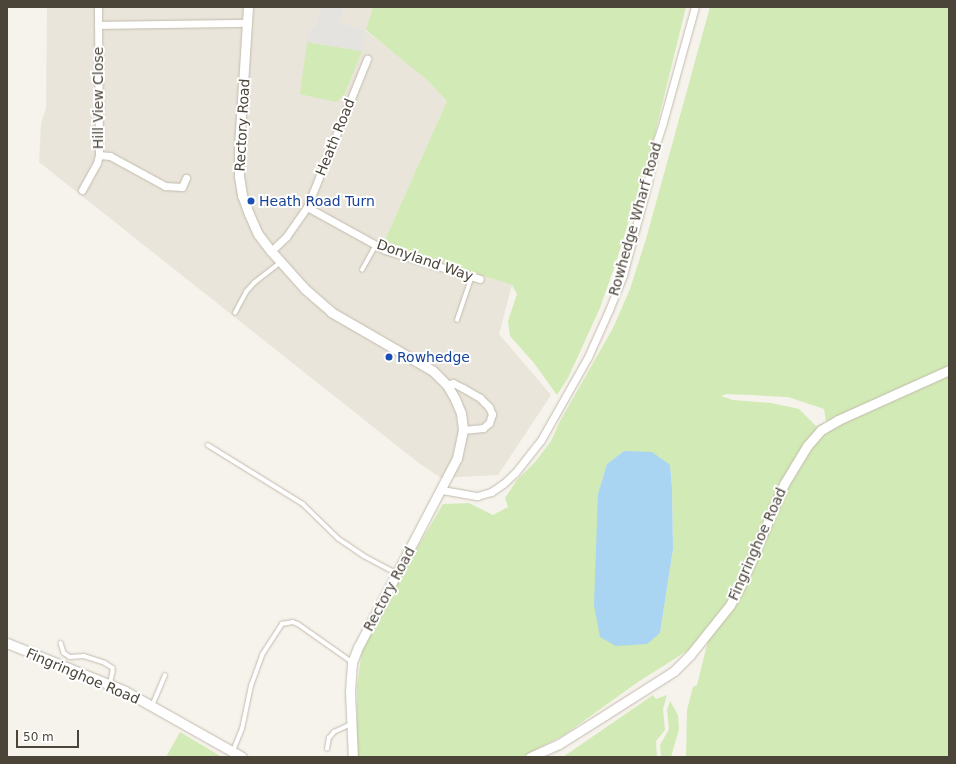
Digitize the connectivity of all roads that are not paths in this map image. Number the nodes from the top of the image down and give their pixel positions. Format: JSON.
{"nodes":[{"id":1,"x":98,"y":7,"type":"edge"},
{"id":2,"x":248,"y":7,"type":"edge"},
{"id":3,"x":695,"y":7,"type":"edge"},
{"id":4,"x":248,"y":23,"type":"junction"},
{"id":5,"x":98,"y":25,"type":"junction"},
{"id":6,"x":367,"y":59,"type":"dead end"},
{"id":7,"x":98,"y":155,"type":"junction"},
{"id":8,"x":186,"y":178,"type":"dead end"},
{"id":9,"x":182,"y":187,"type":"junction"},
{"id":10,"x":82,"y":190,"type":"dead end"},
{"id":11,"x":186,"y":194,"type":"dead end"},
{"id":12,"x":307,"y":207,"type":"junction"},
{"id":13,"x":376,"y":245,"type":"junction"},
{"id":14,"x":271,"y":251,"type":"junction"},
{"id":15,"x":281,"y":262,"type":"junction"},
{"id":16,"x":362,"y":270,"type":"dead end"},
{"id":17,"x":472,"y":276,"type":"junction"},
{"id":18,"x":480,"y":279,"type":"dead end"},
{"id":19,"x":235,"y":313,"type":"dead end"},
{"id":20,"x":457,"y":320,"type":"dead end"},
{"id":21,"x":949,"y":370,"type":"edge"},
{"id":22,"x":447,"y":385,"type":"junction"},
{"id":23,"x":463,"y":430,"type":"junction"},
{"id":24,"x":208,"y":445,"type":"dead end"},
{"id":25,"x":442,"y":490,"type":"junction"},
{"id":26,"x":396,"y":573,"type":"junction"},
{"id":27,"x":7,"y":643,"type":"edge"},
{"id":28,"x":61,"y":644,"type":"dead end"},
{"id":29,"x":352,"y":663,"type":"junction"},
{"id":30,"x":165,"y":676,"type":"dead end"},
{"id":31,"x":110,"y":686,"type":"junction"},
{"id":32,"x":152,"y":707,"type":"junction"},
{"id":33,"x":352,"y":723,"type":"junction"},
{"id":34,"x":327,"y":749,"type":"dead end"},
{"id":35,"x":232,"y":752,"type":"junction"},
{"id":36,"x":242,"y":757,"type":"edge"},
{"id":37,"x":353,"y":757,"type":"edge"},
{"id":38,"x":530,"y":757,"type":"edge"}],
"edges":[{"from":1,"to":5,"type":"street","name":"Hill View Close"},
{"from":2,"to":4,"type":"street","name":"Rectory Road"},
{"from":3,"to":25,"type":"street","name":"Rowhedge Wharf Road"},
{"from":4,"to":5,"type":"street"},
{"from":4,"to":14,"type":"street","name":"Rectory Road"},
{"from":5,"to":7,"type":"street","name":"Hill View Close"},
{"from":6,"to":12,"type":"street","name":"Heath Road"},
{"from":7,"to":9,"type":"street"},
{"from":7,"to":10,"type":"street","name":"Hill View Close"},
{"from":8,"to":9,"type":"street"},
{"from":9,"to":11,"type":"street"},
{"from":12,"to":13,"type":"street","name":"Donyland Way"},
{"from":12,"to":14,"type":"street","name":"Heath Road"},
{"from":13,"to":16,"type":"lane"},
{"from":13,"to":17,"type":"street","name":"Donyland Way"},
{"from":14,"to":15,"type":"street","name":"Rectory Road"},
{"from":15,"to":19,"type":"lane"},
{"from":15,"to":22,"type":"street","name":"Rectory Road"},
{"from":17,"to":18,"type":"street","name":"Donyland Way"},
{"from":17,"to":20,"type":"lane"},
{"from":21,"to":38,"type":"street","name":"Fingringhoe Road"},
{"from":22,"to":23,"type":"street","name":"Rectory Road"},
{"from":22,"to":23,"type":"street"},
{"from":23,"to":25,"type":"street","name":"Rectory Road"},
{"from":24,"to":26,"type":"lane"},
{"from":25,"to":26,"type":"street","name":"Rectory Road"},
{"from":26,"to":29,"type":"street","name":"Rectory Road"},
{"from":27,"to":31,"type":"street","name":"Fingringhoe Road"},
{"from":28,"to":31,"type":"lane"},
{"from":29,"to":33,"type":"street","name":"Rectory Road"},
{"from":29,"to":35,"type":"lane"},
{"from":30,"to":32,"type":"lane"},
{"from":31,"to":32,"type":"street","name":"Fingringhoe Road"},
{"from":32,"to":35,"type":"street","name":"Fingringhoe Road"},
{"from":33,"to":34,"type":"lane"},
{"from":33,"to":37,"type":"street","name":"Rectory Road"},
{"from":35,"to":36,"type":"street","name":"Fingringhoe Road"}]}
